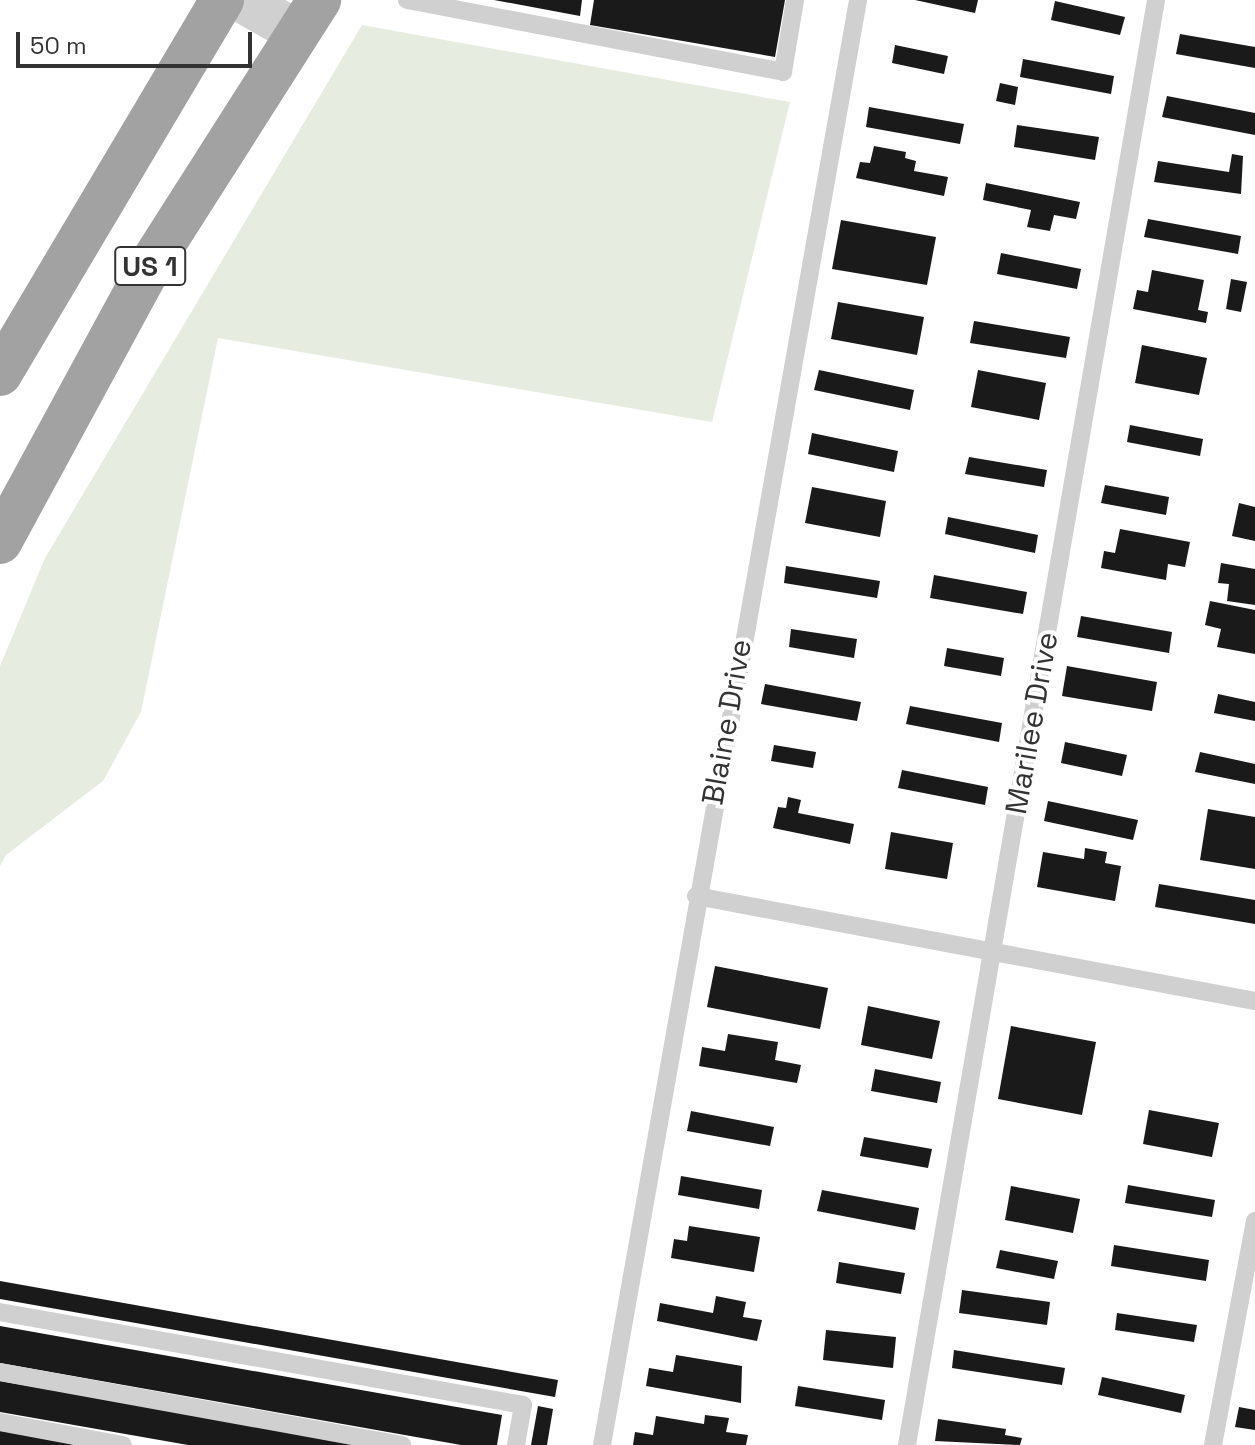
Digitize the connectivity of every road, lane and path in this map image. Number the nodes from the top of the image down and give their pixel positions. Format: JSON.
{"nodes":[{"id":1,"x":222,"y":0,"type":"edge"},
{"id":2,"x":241,"y":0,"type":"edge"},
{"id":3,"x":407,"y":0,"type":"edge"},
{"id":4,"x":795,"y":0,"type":"edge"},
{"id":5,"x":858,"y":0,"type":"edge"},
{"id":6,"x":1156,"y":0,"type":"edge"},
{"id":7,"x":308,"y":16,"type":"edge"},
{"id":8,"x":0,"y":374,"type":"edge"},
{"id":9,"x":0,"y":542,"type":"edge"},
{"id":10,"x":696,"y":896,"type":"junction"},
{"id":11,"x":993,"y":950,"type":"junction"},
{"id":12,"x":1255,"y":1001,"type":"edge"},
{"id":13,"x":1255,"y":1221,"type":"edge"},
{"id":14,"x":0,"y":1312,"type":"edge"},
{"id":15,"x":0,"y":1372,"type":"edge"},
{"id":16,"x":0,"y":1422,"type":"edge"},
{"id":17,"x":123,"y":1445,"type":"edge"},
{"id":18,"x":402,"y":1445,"type":"edge"},
{"id":19,"x":516,"y":1445,"type":"edge"},
{"id":20,"x":602,"y":1445,"type":"edge"},
{"id":21,"x":907,"y":1445,"type":"edge"},
{"id":22,"x":1213,"y":1445,"type":"edge"}],
"edges":[{"from":1,"to":8,"type":"highway","number":"US 1"},
{"from":2,"to":7,"type":"street"},
{"from":3,"to":4,"type":"lane"},
{"from":5,"to":10,"type":"lane","name":"Blaine Drive"},
{"from":6,"to":11,"type":"lane","name":"Marilee Drive"},
{"from":7,"to":9,"type":"highway","number":"US 1"},
{"from":10,"to":11,"type":"lane"},
{"from":10,"to":20,"type":"lane","name":"Blaine Drive"},
{"from":11,"to":12,"type":"lane"},
{"from":11,"to":21,"type":"lane","name":"Marilee Drive"},
{"from":13,"to":22,"type":"lane"},
{"from":14,"to":19,"type":"lane"},
{"from":15,"to":18,"type":"lane"},
{"from":16,"to":17,"type":"lane"}]}
